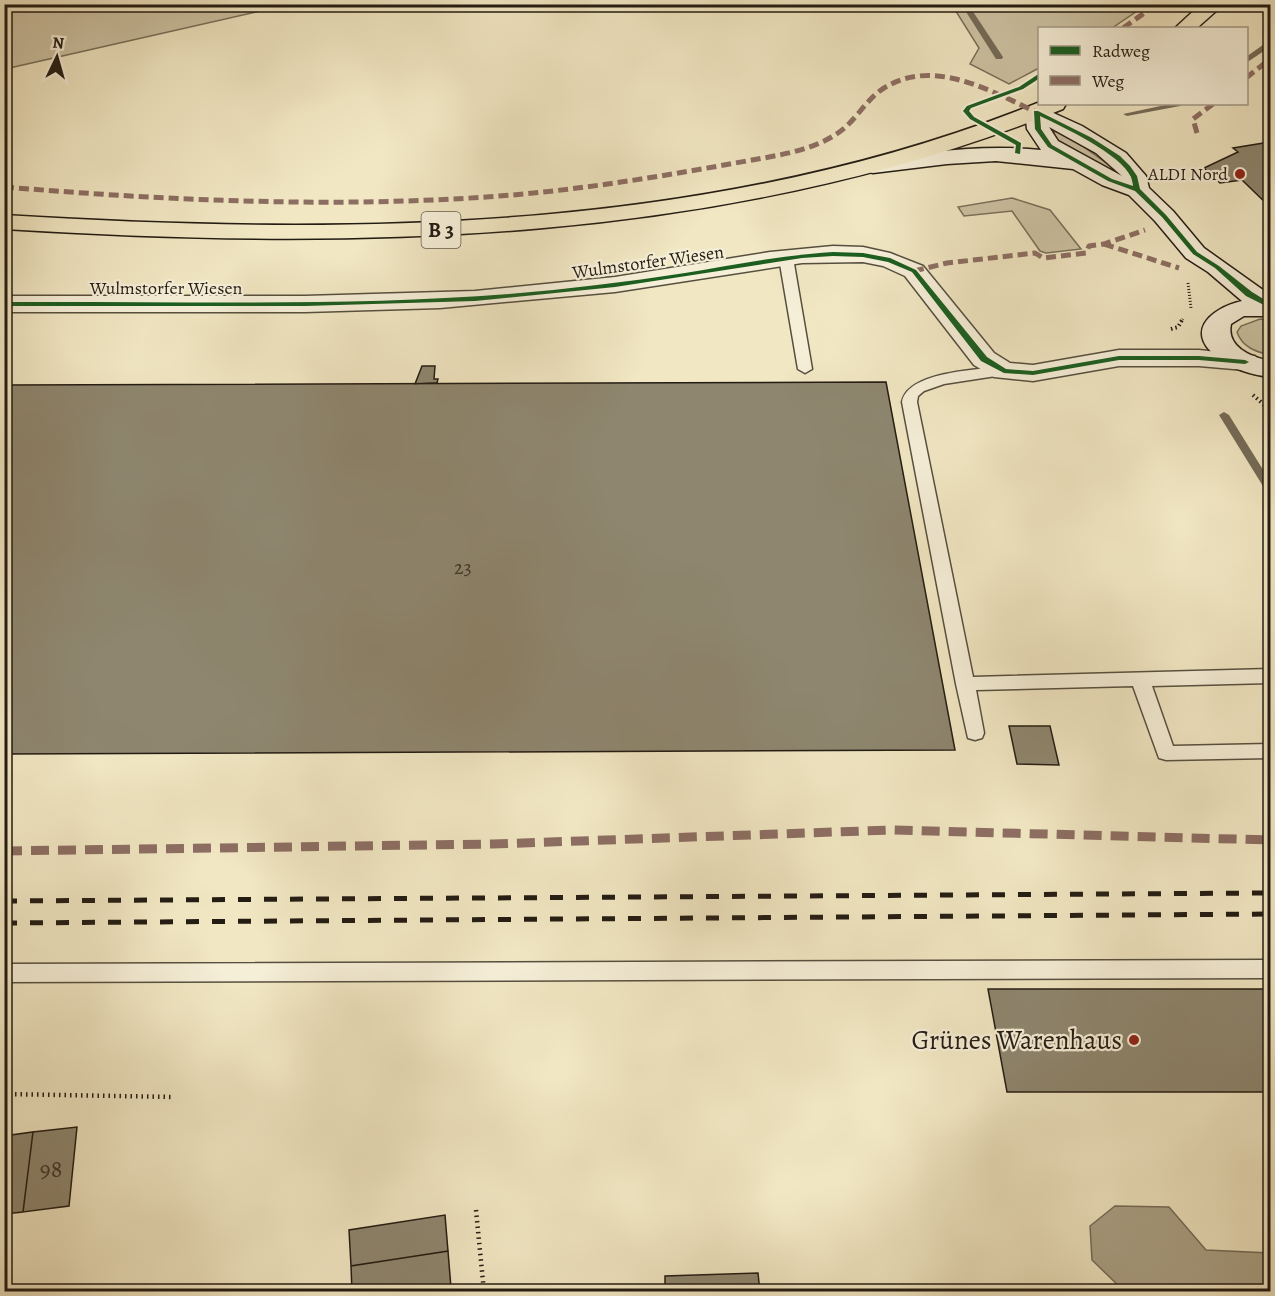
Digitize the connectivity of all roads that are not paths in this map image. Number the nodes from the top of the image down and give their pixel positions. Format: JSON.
{"nodes":[{"id":1,"x":1214,"y":4,"type":"edge"},
{"id":2,"x":1186,"y":27,"type":"edge"},
{"id":3,"x":1045,"y":108,"type":"edge"},
{"id":4,"x":1081,"y":164,"type":"junction"},
{"id":5,"x":873,"y":166,"type":"junction"},
{"id":6,"x":1137,"y":190,"type":"junction"},
{"id":7,"x":4,"y":222,"type":"edge"},
{"id":8,"x":1195,"y":253,"type":"junction"},
{"id":9,"x":786,"y":258,"type":"junction"},
{"id":10,"x":4,"y":304,"type":"edge"},
{"id":11,"x":1270,"y":307,"type":"edge"},
{"id":12,"x":1219,"y":322,"type":"junction"},
{"id":13,"x":1119,"y":358,"type":"junction"},
{"id":14,"x":1263,"y":368,"type":"edge"},
{"id":15,"x":805,"y":369,"type":"dead end"},
{"id":16,"x":1004,"y":371,"type":"junction"},
{"id":17,"x":1270,"y":676,"type":"edge"},
{"id":18,"x":1140,"y":679,"type":"junction"},
{"id":19,"x":965,"y":684,"type":"junction"},
{"id":20,"x":975,"y":733,"type":"dead end"},
{"id":21,"x":1270,"y":751,"type":"edge"},
{"id":22,"x":1270,"y":969,"type":"edge"},
{"id":23,"x":4,"y":973,"type":"edge"}],
"edges":[{"from":1,"to":2,"type":"main road"},
{"from":3,"to":4,"type":"street"},
{"from":3,"to":5,"type":"main road"},
{"from":3,"to":6,"type":"street"},
{"from":4,"to":5,"type":"street"},
{"from":4,"to":6,"type":"street"},
{"from":5,"to":7,"type":"main road","number":"B 3"},
{"from":6,"to":8,"type":"street"},
{"from":8,"to":11,"type":"street"},
{"from":8,"to":12,"type":"street"},
{"from":9,"to":10,"type":"street","name":"Wulmstorfer Wiesen"},
{"from":9,"to":15,"type":"lane"},
{"from":9,"to":16,"type":"street","name":"Wulmstorfer Wiesen"},
{"from":11,"to":12,"type":"street"},
{"from":12,"to":13,"type":"street"},
{"from":12,"to":14,"type":"street"},
{"from":13,"to":14,"type":"street"},
{"from":13,"to":16,"type":"street"},
{"from":16,"to":19,"type":"lane"},
{"from":17,"to":18,"type":"lane"},
{"from":18,"to":19,"type":"lane"},
{"from":18,"to":21,"type":"lane"},
{"from":19,"to":20,"type":"lane"},
{"from":22,"to":23,"type":"lane"}]}
